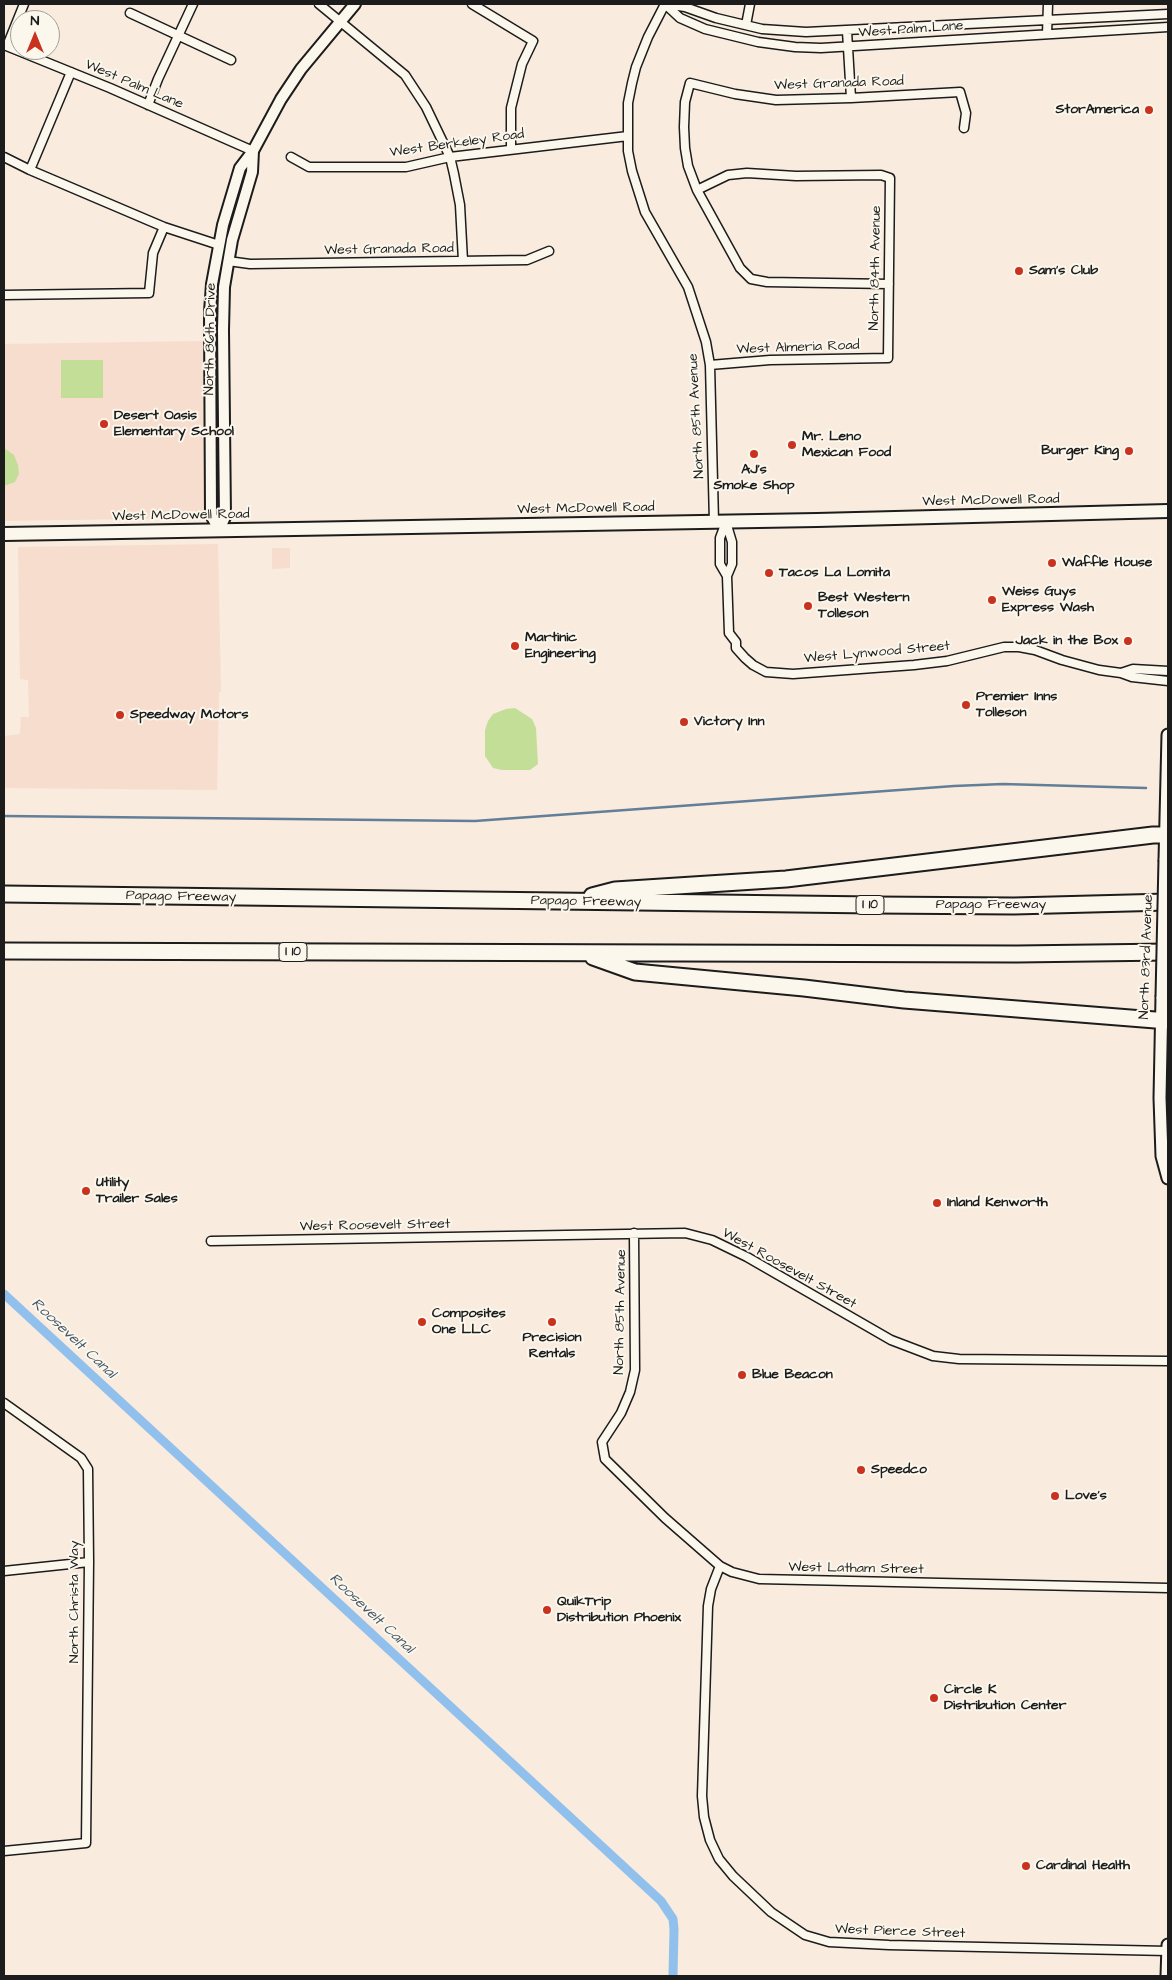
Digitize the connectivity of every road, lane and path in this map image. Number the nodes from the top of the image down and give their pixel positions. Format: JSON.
{"nodes":[{"id":1,"x":24,"y":4,"type":"edge"},
{"id":2,"x":193,"y":4,"type":"edge"},
{"id":3,"x":319,"y":4,"type":"edge"},
{"id":4,"x":355,"y":4,"type":"edge"},
{"id":5,"x":472,"y":4,"type":"edge"},
{"id":6,"x":665,"y":4,"type":"edge"},
{"id":7,"x":750,"y":4,"type":"edge"},
{"id":8,"x":1048,"y":4,"type":"edge"},
{"id":9,"x":130,"y":13,"type":"dead end"},
{"id":10,"x":1168,"y":14,"type":"edge"},
{"id":11,"x":1047,"y":20,"type":"junction"},
{"id":12,"x":340,"y":21,"type":"junction"},
{"id":13,"x":746,"y":25,"type":"junction"},
{"id":14,"x":1168,"y":27,"type":"edge"},
{"id":15,"x":847,"y":30,"type":"junction"},
{"id":16,"x":1048,"y":34,"type":"junction"},
{"id":17,"x":178,"y":36,"type":"junction"},
{"id":18,"x":5,"y":46,"type":"edge"},
{"id":19,"x":848,"y":46,"type":"junction"},
{"id":20,"x":231,"y":60,"type":"dead end"},
{"id":21,"x":71,"y":72,"type":"junction"},
{"id":22,"x":851,"y":98,"type":"junction"},
{"id":23,"x":148,"y":105,"type":"junction"},
{"id":24,"x":964,"y":128,"type":"dead end"},
{"id":25,"x":628,"y":136,"type":"junction"},
{"id":26,"x":511,"y":148,"type":"junction"},
{"id":27,"x":253,"y":151,"type":"junction"},
{"id":28,"x":450,"y":156,"type":"junction"},
{"id":29,"x":4,"y":157,"type":"edge"},
{"id":30,"x":291,"y":157,"type":"dead end"},
{"id":31,"x":30,"y":170,"type":"junction"},
{"id":32,"x":697,"y":190,"type":"junction"},
{"id":33,"x":164,"y":227,"type":"junction"},
{"id":34,"x":219,"y":244,"type":"junction"},
{"id":35,"x":549,"y":252,"type":"dead end"},
{"id":36,"x":228,"y":261,"type":"junction"},
{"id":37,"x":463,"y":261,"type":"junction"},
{"id":38,"x":889,"y":284,"type":"junction"},
{"id":39,"x":4,"y":295,"type":"edge"},
{"id":40,"x":211,"y":298,"type":"junction"},
{"id":41,"x":224,"y":299,"type":"junction"},
{"id":42,"x":888,"y":358,"type":"joint"},
{"id":43,"x":710,"y":365,"type":"junction"},
{"id":44,"x":1168,"y":512,"type":"edge"},
{"id":45,"x":720,"y":522,"type":"junction"},
{"id":46,"x":219,"y":530,"type":"junction"},
{"id":47,"x":4,"y":534,"type":"edge"},
{"id":48,"x":726,"y":576,"type":"junction"},
{"id":49,"x":1168,"y":671,"type":"edge"},
{"id":50,"x":1121,"y":673,"type":"junction"},
{"id":51,"x":1168,"y":681,"type":"edge"},
{"id":52,"x":1168,"y":735,"type":"edge"},
{"id":53,"x":1167,"y":766,"type":"edge"},
{"id":54,"x":1167,"y":835,"type":"edge"},
{"id":55,"x":4,"y":894,"type":"edge"},
{"id":56,"x":571,"y":902,"type":"junction"},
{"id":57,"x":1168,"y":902,"type":"edge"},
{"id":58,"x":4,"y":951,"type":"edge"},
{"id":59,"x":1168,"y":952,"type":"edge"},
{"id":60,"x":582,"y":953,"type":"junction"},
{"id":61,"x":1164,"y":1021,"type":"edge"},
{"id":62,"x":1168,"y":1178,"type":"edge"},
{"id":63,"x":634,"y":1233,"type":"junction"},
{"id":64,"x":211,"y":1242,"type":"dead end"},
{"id":65,"x":1168,"y":1361,"type":"edge"},
{"id":66,"x":4,"y":1403,"type":"edge"},
{"id":67,"x":602,"y":1442,"type":"joint"},
{"id":68,"x":89,"y":1562,"type":"junction"},
{"id":69,"x":720,"y":1566,"type":"junction"},
{"id":70,"x":4,"y":1571,"type":"edge"},
{"id":71,"x":1168,"y":1588,"type":"edge"},
{"id":72,"x":4,"y":1851,"type":"edge"},
{"id":73,"x":1168,"y":1944,"type":"edge"},
{"id":74,"x":1168,"y":1951,"type":"edge"},
{"id":75,"x":1168,"y":1976,"type":"edge"}],
"edges":[{"from":1,"to":18,"type":"street"},
{"from":2,"to":17,"type":"street"},
{"from":3,"to":12,"type":"street"},
{"from":4,"to":12,"type":"street","name":"North 86th Drive"},
{"from":5,"to":26,"type":"street"},
{"from":6,"to":13,"type":"street","name":"West Palm Lane"},
{"from":6,"to":19,"type":"street","name":"West Palm Lane"},
{"from":6,"to":25,"type":"street","name":"North 85th Avenue"},
{"from":7,"to":13,"type":"street"},
{"from":8,"to":11,"type":"street"},
{"from":9,"to":17,"type":"street"},
{"from":10,"to":11,"type":"street","name":"West Palm Lane"},
{"from":11,"to":15,"type":"street","name":"West Palm Lane"},
{"from":11,"to":16,"type":"street"},
{"from":12,"to":27,"type":"street","name":"North 86th Drive"},
{"from":12,"to":28,"type":"street"},
{"from":13,"to":15,"type":"street","name":"West Palm Lane"},
{"from":14,"to":16,"type":"street","name":"West Palm Lane"},
{"from":15,"to":19,"type":"street"},
{"from":16,"to":19,"type":"street","name":"West Palm Lane"},
{"from":17,"to":20,"type":"street"},
{"from":17,"to":23,"type":"street"},
{"from":18,"to":21,"type":"street","name":"West Palm Lane"},
{"from":19,"to":22,"type":"street"},
{"from":21,"to":23,"type":"street","name":"West Palm Lane"},
{"from":21,"to":31,"type":"street"},
{"from":22,"to":24,"type":"street","name":"West Granada Road"},
{"from":22,"to":32,"type":"street","name":"West Granada Road"},
{"from":23,"to":27,"type":"street","name":"West Palm Lane"},
{"from":25,"to":26,"type":"street","name":"West Berkeley Road"},
{"from":25,"to":43,"type":"street","name":"North 85th Avenue"},
{"from":26,"to":28,"type":"street","name":"West Berkeley Road"},
{"from":27,"to":34,"type":"street","name":"North 86th Drive"},
{"from":27,"to":36,"type":"street","name":"North 86th Drive"},
{"from":28,"to":30,"type":"street","name":"West Berkeley Road"},
{"from":28,"to":37,"type":"street"},
{"from":29,"to":31,"type":"street"},
{"from":31,"to":33,"type":"street"},
{"from":32,"to":38,"type":"street"},
{"from":32,"to":38,"type":"street","name":"North 84th Avenue"},
{"from":33,"to":34,"type":"street"},
{"from":33,"to":39,"type":"street"},
{"from":34,"to":40,"type":"street","name":"North 86th Drive"},
{"from":35,"to":37,"type":"street","name":"West Granada Road"},
{"from":36,"to":37,"type":"street","name":"West Granada Road"},
{"from":36,"to":41,"type":"street","name":"North 86th Drive"},
{"from":38,"to":42,"type":"street","name":"North 84th Avenue"},
{"from":40,"to":41,"type":"street"},
{"from":40,"to":46,"type":"street","name":"North 86th Drive"},
{"from":41,"to":46,"type":"street","name":"North 86th Drive"},
{"from":42,"to":43,"type":"street","name":"West Almeria Road"},
{"from":43,"to":45,"type":"street","name":"North 85th Avenue"},
{"from":44,"to":45,"type":"main road","name":"West McDowell Road"},
{"from":45,"to":46,"type":"main road","name":"West McDowell Road"},
{"from":45,"to":48,"type":"street"},
{"from":45,"to":48,"type":"street"},
{"from":46,"to":47,"type":"main road","name":"West McDowell Road"},
{"from":48,"to":50,"type":"street","name":"West Lynwood Street"},
{"from":49,"to":50,"type":"street","name":"West Lynwood Street"},
{"from":50,"to":51,"type":"street","name":"West Lynwood Street"},
{"from":52,"to":53,"type":"main road","name":"North 83rd Avenue"},
{"from":53,"to":54,"type":"main road","name":"North 83rd Avenue"},
{"from":54,"to":56,"type":"highway"},
{"from":54,"to":61,"type":"main road","name":"North 83rd Avenue","bridge":true},
{"from":55,"to":56,"type":"highway","name":"Papago Freeway","number":"I 10"},
{"from":56,"to":57,"type":"highway","name":"Papago Freeway","number":"I 10"},
{"from":58,"to":60,"type":"highway","number":"I 10"},
{"from":59,"to":60,"type":"highway","number":"I 10"},
{"from":60,"to":61,"type":"highway"},
{"from":61,"to":62,"type":"main road","name":"North 83rd Avenue"},
{"from":63,"to":64,"type":"street","name":"West Roosevelt Street"},
{"from":63,"to":65,"type":"street","name":"West Roosevelt Street"},
{"from":63,"to":67,"type":"street","name":"North 85th Avenue"},
{"from":66,"to":68,"type":"street","name":"North Christa Way"},
{"from":67,"to":69,"type":"street","name":"West Latham Street"},
{"from":68,"to":70,"type":"street"},
{"from":68,"to":72,"type":"street","name":"North Christa Way"},
{"from":69,"to":71,"type":"street","name":"West Latham Street"},
{"from":69,"to":74,"type":"street","name":"West Pierce Street"},
{"from":73,"to":74,"type":"main road"},
{"from":74,"to":75,"type":"main road"}]}
